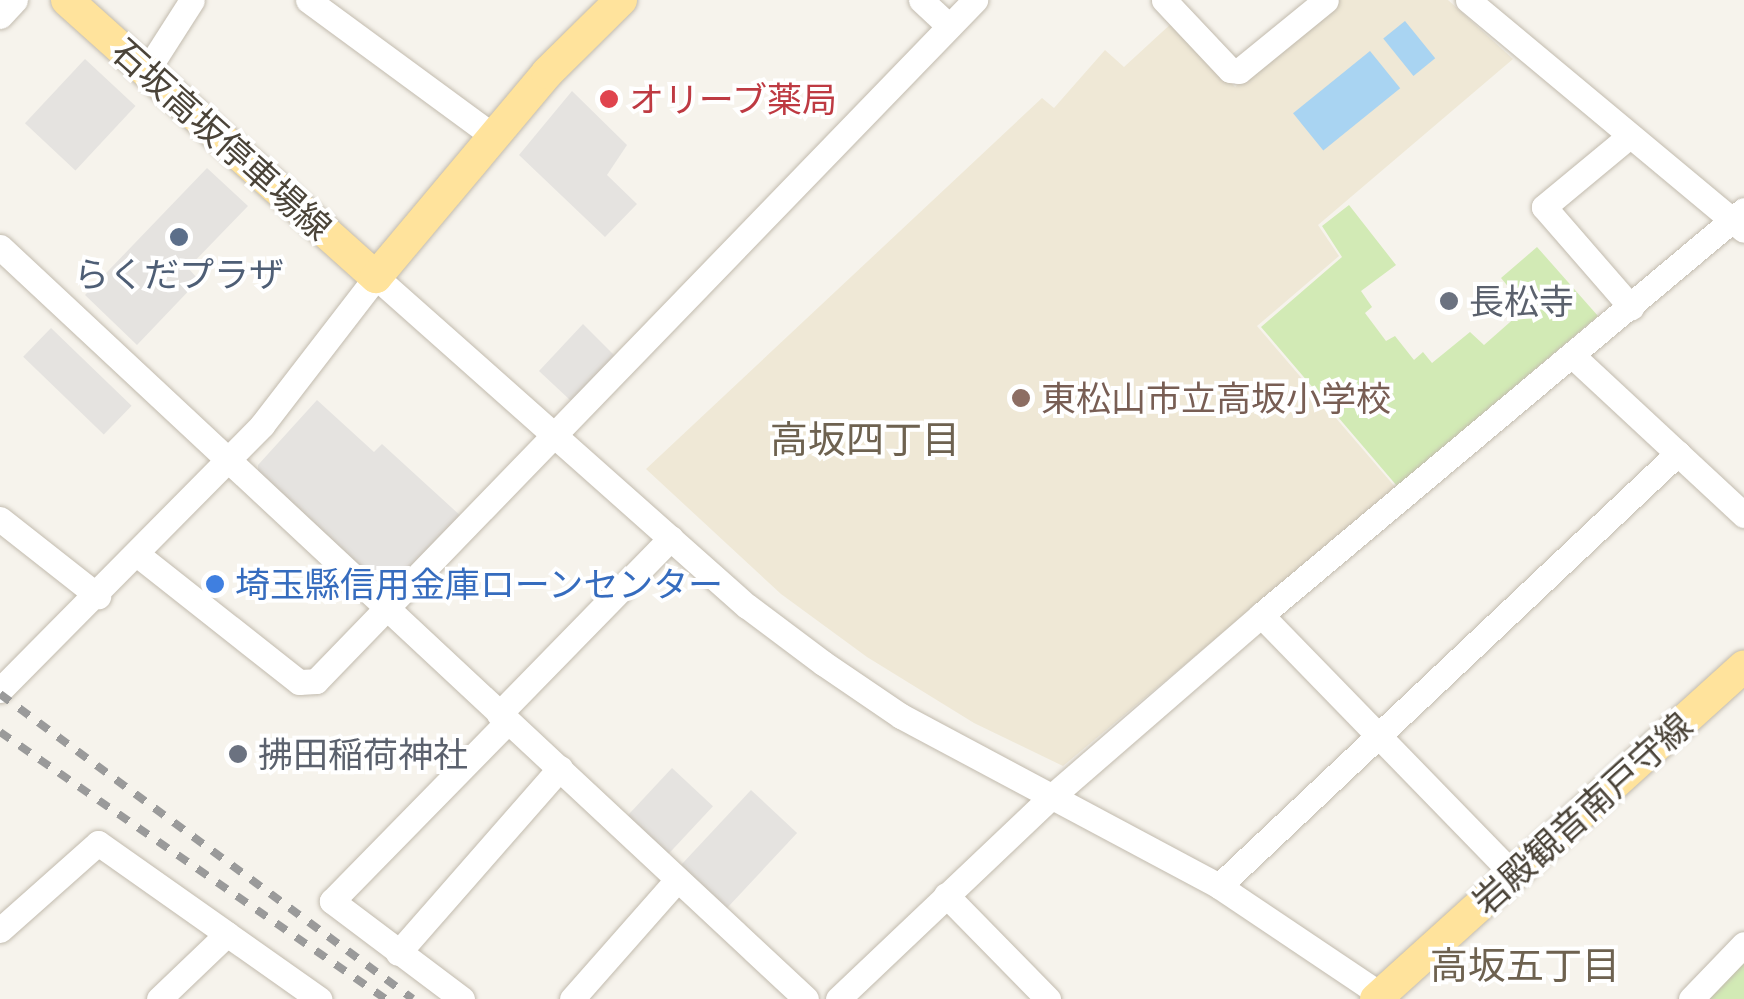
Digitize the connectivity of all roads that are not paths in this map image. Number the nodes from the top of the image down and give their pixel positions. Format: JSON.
{"nodes":[{"id":1,"x":16,"y":0,"type":"edge"},
{"id":2,"x":68,"y":0,"type":"edge"},
{"id":3,"x":192,"y":0,"type":"edge"},
{"id":4,"x":308,"y":0,"type":"edge"},
{"id":5,"x":621,"y":0,"type":"edge"},
{"id":6,"x":921,"y":0,"type":"edge"},
{"id":7,"x":975,"y":0,"type":"edge"},
{"id":8,"x":1164,"y":0,"type":"edge"},
{"id":9,"x":1326,"y":0,"type":"edge"},
{"id":10,"x":1468,"y":0,"type":"edge"},
{"id":11,"x":0,"y":16,"type":"edge"},
{"id":12,"x":949,"y":26,"type":"junction"},
{"id":13,"x":146,"y":72,"type":"junction"},
{"id":14,"x":494,"y":136,"type":"junction"},
{"id":15,"x":1627,"y":138,"type":"junction"},
{"id":16,"x":1740,"y":220,"type":"edge"},
{"id":17,"x":0,"y":247,"type":"edge"},
{"id":18,"x":376,"y":277,"type":"junction"},
{"id":19,"x":1630,"y":307,"type":"junction"},
{"id":20,"x":1575,"y":358,"type":"junction"},
{"id":21,"x":559,"y":436,"type":"junction"},
{"id":22,"x":1678,"y":454,"type":"junction"},
{"id":23,"x":227,"y":462,"type":"junction"},
{"id":24,"x":1744,"y":515,"type":"edge"},
{"id":25,"x":0,"y":519,"type":"edge"},
{"id":26,"x":671,"y":538,"type":"junction"},
{"id":27,"x":138,"y":555,"type":"junction"},
{"id":28,"x":98,"y":596,"type":"junction"},
{"id":29,"x":386,"y":610,"type":"junction"},
{"id":30,"x":1261,"y":615,"type":"junction"},
{"id":31,"x":1744,"y":667,"type":"edge"},
{"id":32,"x":0,"y":690,"type":"edge"},
{"id":33,"x":503,"y":718,"type":"junction"},
{"id":34,"x":1380,"y":730,"type":"junction"},
{"id":35,"x":560,"y":768,"type":"junction"},
{"id":36,"x":1050,"y":798,"type":"junction"},
{"id":37,"x":1513,"y":874,"type":"junction"},
{"id":38,"x":676,"y":880,"type":"junction"},
{"id":39,"x":1219,"y":886,"type":"junction"},
{"id":40,"x":946,"y":896,"type":"junction"},
{"id":41,"x":0,"y":930,"type":"edge"},
{"id":42,"x":227,"y":934,"type":"junction"},
{"id":43,"x":1744,"y":944,"type":"edge"},
{"id":44,"x":398,"y":952,"type":"junction"},
{"id":45,"x":1381,"y":997,"type":"edge"},
{"id":46,"x":159,"y":999,"type":"edge"},
{"id":47,"x":319,"y":999,"type":"edge"},
{"id":48,"x":462,"y":999,"type":"edge"},
{"id":49,"x":572,"y":999,"type":"edge"},
{"id":50,"x":806,"y":999,"type":"edge"},
{"id":51,"x":838,"y":999,"type":"edge"},
{"id":52,"x":1048,"y":999,"type":"edge"},
{"id":53,"x":1691,"y":999,"type":"edge"}],
"edges":[{"from":1,"to":11,"type":"street"},
{"from":2,"to":13,"type":"main road","name":"石坂高坂停車場線"},
{"from":3,"to":13,"type":"street"},
{"from":4,"to":14,"type":"street"},
{"from":5,"to":14,"type":"main road"},
{"from":6,"to":12,"type":"street"},
{"from":7,"to":12,"type":"street"},
{"from":8,"to":9,"type":"street"},
{"from":10,"to":15,"type":"street"},
{"from":12,"to":21,"type":"street"},
{"from":13,"to":18,"type":"main road","name":"石坂高坂停車場線"},
{"from":14,"to":18,"type":"main road"},
{"from":15,"to":16,"type":"street"},
{"from":15,"to":19,"type":"street"},
{"from":16,"to":19,"type":"street"},
{"from":17,"to":23,"type":"street"},
{"from":18,"to":21,"type":"street"},
{"from":18,"to":23,"type":"street"},
{"from":19,"to":20,"type":"street"},
{"from":20,"to":22,"type":"street"},
{"from":20,"to":30,"type":"street"},
{"from":21,"to":26,"type":"street"},
{"from":21,"to":29,"type":"street"},
{"from":22,"to":24,"type":"street"},
{"from":22,"to":34,"type":"street"},
{"from":23,"to":27,"type":"street"},
{"from":23,"to":29,"type":"street"},
{"from":25,"to":28,"type":"street"},
{"from":26,"to":33,"type":"street"},
{"from":26,"to":36,"type":"street"},
{"from":27,"to":28,"type":"street"},
{"from":27,"to":29,"type":"street"},
{"from":28,"to":32,"type":"street"},
{"from":29,"to":33,"type":"street"},
{"from":30,"to":34,"type":"street"},
{"from":30,"to":36,"type":"street"},
{"from":31,"to":37,"type":"main road","name":"岩殿観音南戸守線"},
{"from":33,"to":35,"type":"street"},
{"from":33,"to":44,"type":"street"},
{"from":34,"to":37,"type":"street"},
{"from":34,"to":39,"type":"street"},
{"from":35,"to":38,"type":"street"},
{"from":35,"to":44,"type":"street"},
{"from":36,"to":39,"type":"street"},
{"from":36,"to":40,"type":"street"},
{"from":37,"to":45,"type":"main road","name":"岩殿観音南戸守線"},
{"from":38,"to":49,"type":"street"},
{"from":38,"to":50,"type":"street"},
{"from":39,"to":45,"type":"street"},
{"from":40,"to":51,"type":"street"},
{"from":40,"to":52,"type":"street"},
{"from":41,"to":42,"type":"street"},
{"from":42,"to":46,"type":"street"},
{"from":42,"to":47,"type":"street"},
{"from":43,"to":53,"type":"street"},
{"from":44,"to":48,"type":"street"}]}
